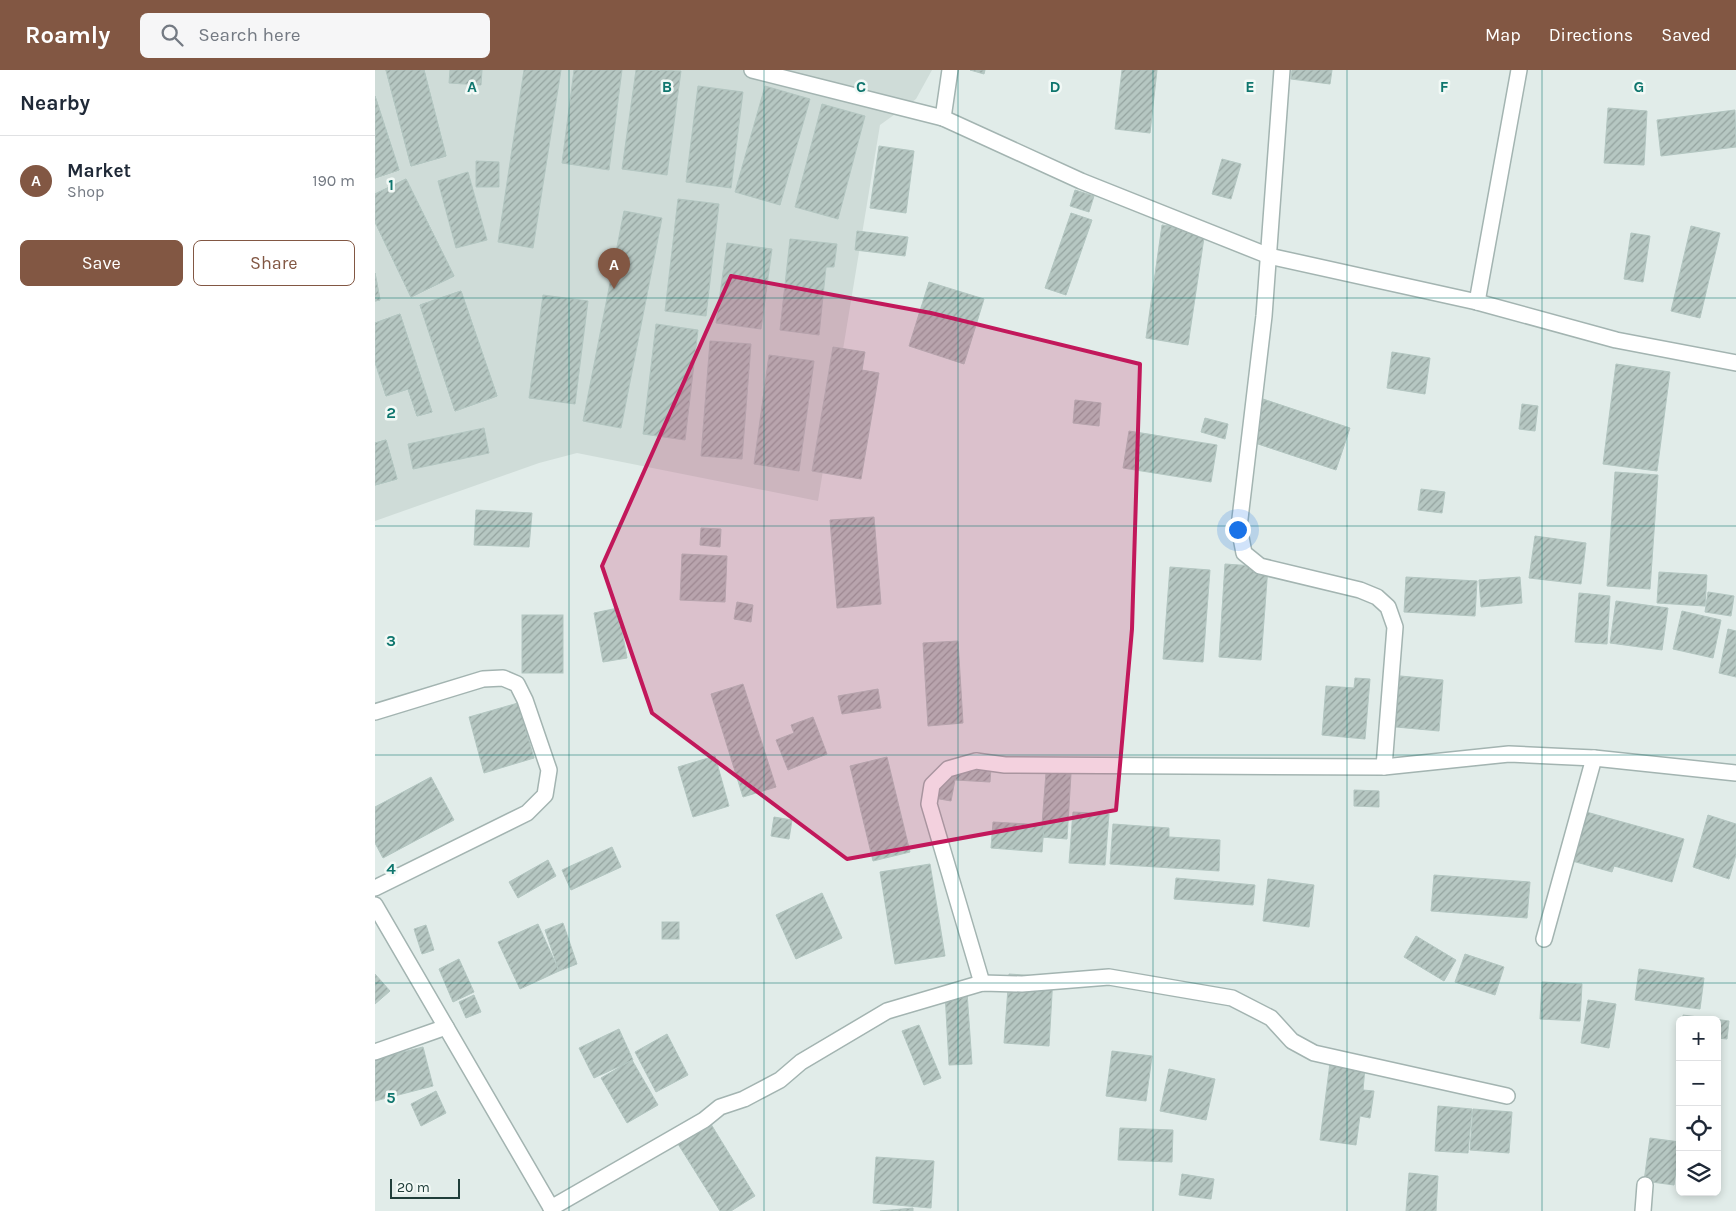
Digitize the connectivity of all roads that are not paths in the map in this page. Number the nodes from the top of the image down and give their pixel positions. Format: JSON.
{"nodes":[{"id":1,"x":752,"y":70,"type":"edge"},
{"id":2,"x":950,"y":70,"type":"edge"},
{"id":3,"x":1282,"y":70,"type":"edge"},
{"id":4,"x":1519,"y":70,"type":"edge"},
{"id":5,"x":943,"y":118,"type":"junction"},
{"id":6,"x":1269,"y":256,"type":"junction"},
{"id":7,"x":1477,"y":302,"type":"junction"},
{"id":8,"x":1736,"y":362,"type":"edge"},
{"id":9,"x":375,"y":712,"type":"edge"},
{"id":10,"x":1594,"y":758,"type":"junction"},
{"id":11,"x":1384,"y":767,"type":"junction"},
{"id":12,"x":1736,"y":773,"type":"edge"},
{"id":13,"x":375,"y":888,"type":"edge"},
{"id":14,"x":375,"y":905,"type":"edge"},
{"id":15,"x":1544,"y":939,"type":"dead end"},
{"id":16,"x":982,"y":983,"type":"junction"},
{"id":17,"x":446,"y":1027,"type":"junction"},
{"id":18,"x":375,"y":1052,"type":"edge"},
{"id":19,"x":1507,"y":1096,"type":"dead end"},
{"id":20,"x":1645,"y":1185,"type":"dead end"},
{"id":21,"x":552,"y":1209,"type":"edge"},
{"id":22,"x":1643,"y":1211,"type":"edge"}],
"edges":[{"from":1,"to":5,"type":"street"},
{"from":2,"to":5,"type":"street"},
{"from":3,"to":6,"type":"street"},
{"from":4,"to":7,"type":"street"},
{"from":5,"to":6,"type":"street"},
{"from":6,"to":7,"type":"street"},
{"from":6,"to":11,"type":"street"},
{"from":7,"to":8,"type":"street"},
{"from":9,"to":13,"type":"street"},
{"from":10,"to":11,"type":"street"},
{"from":10,"to":12,"type":"street"},
{"from":10,"to":15,"type":"street"},
{"from":11,"to":16,"type":"street"},
{"from":14,"to":17,"type":"street"},
{"from":16,"to":19,"type":"street"},
{"from":16,"to":21,"type":"street"},
{"from":17,"to":18,"type":"street"},
{"from":17,"to":21,"type":"street"},
{"from":20,"to":22,"type":"street"}]}
